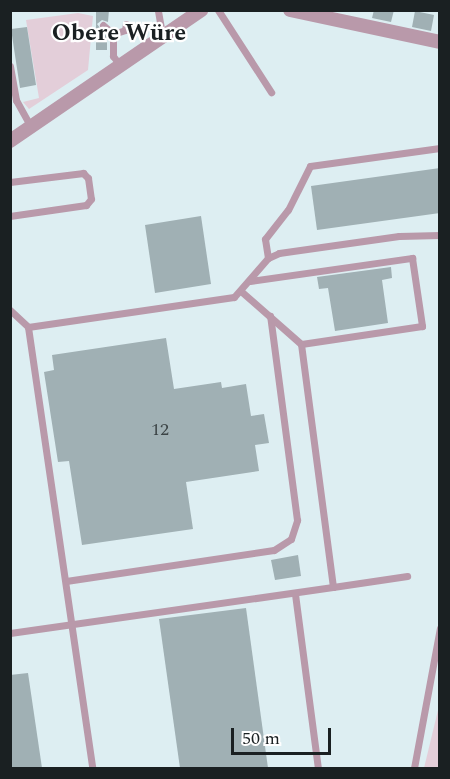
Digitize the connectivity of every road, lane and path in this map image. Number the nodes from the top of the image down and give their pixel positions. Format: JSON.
{"nodes":[{"id":1,"x":201,"y":10,"type":"edge"},
{"id":2,"x":218,"y":10,"type":"edge"},
{"id":3,"x":290,"y":10,"type":"edge"},
{"id":4,"x":158,"y":11,"type":"edge"},
{"id":5,"x":126,"y":24,"type":"dead end"},
{"id":6,"x":102,"y":25,"type":"dead end"},
{"id":7,"x":113,"y":34,"type":"junction"},
{"id":8,"x":162,"y":34,"type":"junction"},
{"id":9,"x":440,"y":42,"type":"edge"},
{"id":10,"x":119,"y":64,"type":"junction"},
{"id":11,"x":10,"y":66,"type":"edge"},
{"id":12,"x":271,"y":92,"type":"dead end"},
{"id":13,"x":31,"y":127,"type":"junction"},
{"id":14,"x":10,"y":141,"type":"edge"},
{"id":15,"x":440,"y":148,"type":"edge"},
{"id":16,"x":10,"y":182,"type":"edge"},
{"id":17,"x":10,"y":216,"type":"edge"},
{"id":18,"x":440,"y":235,"type":"edge"},
{"id":19,"x":268,"y":258,"type":"junction"},
{"id":20,"x":250,"y":281,"type":"junction"},
{"id":21,"x":242,"y":292,"type":"junction"},
{"id":22,"x":10,"y":310,"type":"edge"},
{"id":23,"x":270,"y":316,"type":"junction"},
{"id":24,"x":28,"y":327,"type":"junction"},
{"id":25,"x":301,"y":344,"type":"junction"},
{"id":26,"x":407,"y":576,"type":"dead end"},
{"id":27,"x":66,"y":581,"type":"junction"},
{"id":28,"x":333,"y":587,"type":"junction"},
{"id":29,"x":294,"y":594,"type":"junction"},
{"id":30,"x":72,"y":624,"type":"junction"},
{"id":31,"x":440,"y":628,"type":"edge"},
{"id":32,"x":10,"y":633,"type":"edge"},
{"id":33,"x":92,"y":768,"type":"edge"},
{"id":34,"x":318,"y":768,"type":"edge"},
{"id":35,"x":414,"y":768,"type":"edge"}],
"edges":[{"from":1,"to":8,"type":"street"},
{"from":2,"to":12,"type":"lane"},
{"from":3,"to":9,"type":"street"},
{"from":4,"to":8,"type":"lane"},
{"from":5,"to":7,"type":"lane"},
{"from":6,"to":7,"type":"lane"},
{"from":7,"to":10,"type":"lane"},
{"from":8,"to":10,"type":"street"},
{"from":10,"to":13,"type":"street"},
{"from":11,"to":13,"type":"lane"},
{"from":13,"to":14,"type":"street"},
{"from":15,"to":19,"type":"lane"},
{"from":16,"to":17,"type":"lane"},
{"from":18,"to":19,"type":"lane"},
{"from":19,"to":20,"type":"lane"},
{"from":20,"to":21,"type":"lane"},
{"from":20,"to":25,"type":"lane"},
{"from":21,"to":23,"type":"lane"},
{"from":21,"to":24,"type":"lane"},
{"from":22,"to":24,"type":"lane"},
{"from":23,"to":25,"type":"lane"},
{"from":23,"to":27,"type":"lane"},
{"from":24,"to":27,"type":"lane"},
{"from":25,"to":28,"type":"lane"},
{"from":26,"to":28,"type":"lane"},
{"from":27,"to":30,"type":"lane"},
{"from":28,"to":29,"type":"lane"},
{"from":29,"to":30,"type":"lane"},
{"from":29,"to":34,"type":"lane"},
{"from":30,"to":32,"type":"lane"},
{"from":30,"to":33,"type":"lane"},
{"from":31,"to":35,"type":"lane"}]}
